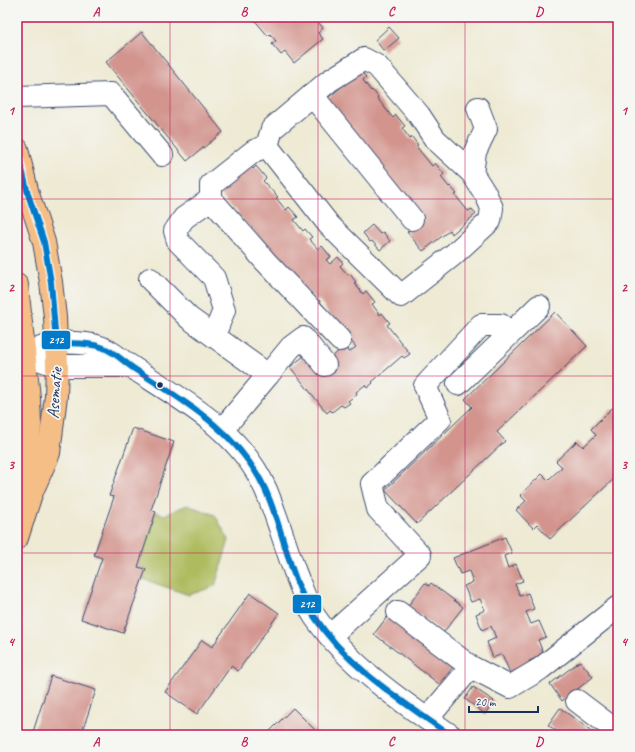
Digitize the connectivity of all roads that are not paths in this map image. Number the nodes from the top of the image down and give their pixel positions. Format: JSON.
{"nodes":[{"id":1,"x":312,"y":95,"type":"junction"},
{"id":2,"x":17,"y":97,"type":"edge"},
{"id":3,"x":478,"y":108,"type":"dead end"},
{"id":4,"x":267,"y":146,"type":"junction"},
{"id":5,"x":17,"y":149,"type":"edge"},
{"id":6,"x":162,"y":155,"type":"dead end"},
{"id":7,"x":472,"y":173,"type":"junction"},
{"id":8,"x":19,"y":175,"type":"edge"},
{"id":9,"x":212,"y":199,"type":"junction"},
{"id":10,"x":412,"y":219,"type":"dead end"},
{"id":11,"x":150,"y":279,"type":"dead end"},
{"id":12,"x":17,"y":285,"type":"edge"},
{"id":13,"x":539,"y":306,"type":"dead end"},
{"id":14,"x":510,"y":333,"type":"junction"},
{"id":15,"x":214,"y":336,"type":"junction"},
{"id":16,"x":340,"y":340,"type":"dead end"},
{"id":17,"x":56,"y":343,"type":"junction"},
{"id":18,"x":24,"y":354,"type":"junction"},
{"id":19,"x":325,"y":365,"type":"dead end"},
{"id":20,"x":57,"y":366,"type":"junction"},
{"id":21,"x":130,"y":366,"type":"junction"},
{"id":22,"x":268,"y":375,"type":"junction"},
{"id":23,"x":458,"y":384,"type":"dead end"},
{"id":24,"x":222,"y":430,"type":"junction"},
{"id":25,"x":31,"y":494,"type":"junction"},
{"id":26,"x":17,"y":538,"type":"edge"},
{"id":27,"x":618,"y":607,"type":"edge"},
{"id":28,"x":398,"y":612,"type":"dead end"},
{"id":29,"x":330,"y":636,"type":"junction"},
{"id":30,"x":471,"y":667,"type":"junction"},
{"id":31,"x":577,"y":701,"type":"dead end"},
{"id":32,"x":427,"y":719,"type":"junction"},
{"id":33,"x":618,"y":732,"type":"edge"},
{"id":34,"x":450,"y":735,"type":"edge"}],
"edges":[{"from":1,"to":4,"type":"street"},
{"from":1,"to":7,"type":"street"},
{"from":1,"to":10,"type":"street"},
{"from":2,"to":6,"type":"street"},
{"from":3,"to":7,"type":"street"},
{"from":4,"to":7,"type":"street"},
{"from":4,"to":9,"type":"street"},
{"from":5,"to":8,"type":"main road","name":"Asematie"},
{"from":8,"to":17,"type":"main road","name":"Asematie"},
{"from":9,"to":15,"type":"street"},
{"from":9,"to":16,"type":"street"},
{"from":11,"to":15,"type":"street"},
{"from":12,"to":18,"type":"main road","name":"Asematie"},
{"from":13,"to":14,"type":"street"},
{"from":14,"to":23,"type":"street"},
{"from":14,"to":29,"type":"street"},
{"from":15,"to":22,"type":"street"},
{"from":17,"to":18,"type":"street"},
{"from":17,"to":20,"type":"main road","name":"Asematie"},
{"from":17,"to":21,"type":"street"},
{"from":18,"to":20,"type":"street"},
{"from":18,"to":25,"type":"main road","name":"Asematie"},
{"from":19,"to":22,"type":"street"},
{"from":20,"to":21,"type":"street"},
{"from":20,"to":25,"type":"main road","name":"Asematie"},
{"from":21,"to":24,"type":"street"},
{"from":22,"to":24,"type":"street"},
{"from":24,"to":29,"type":"street"},
{"from":25,"to":26,"type":"main road","name":"Asematie"},
{"from":27,"to":30,"type":"street"},
{"from":28,"to":30,"type":"street"},
{"from":29,"to":32,"type":"street"},
{"from":30,"to":32,"type":"street"},
{"from":31,"to":33,"type":"street"},
{"from":32,"to":34,"type":"street"}]}
